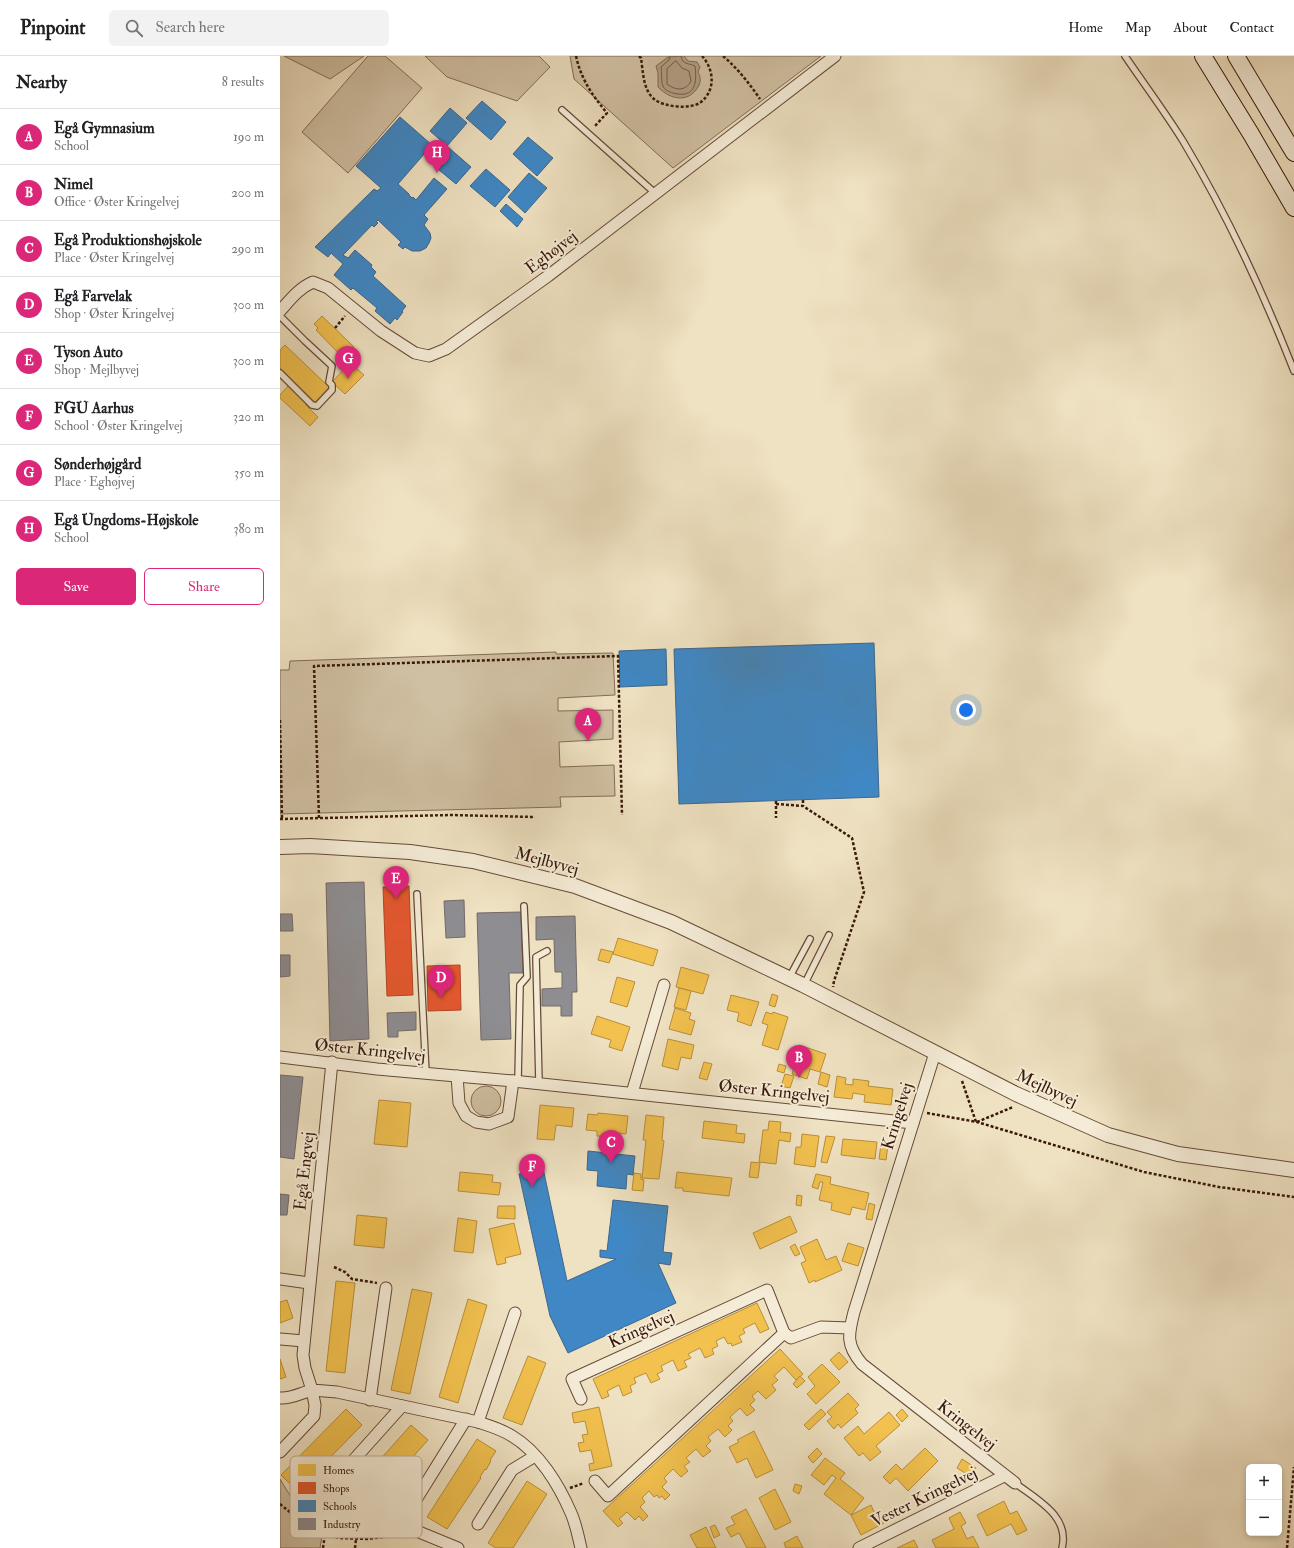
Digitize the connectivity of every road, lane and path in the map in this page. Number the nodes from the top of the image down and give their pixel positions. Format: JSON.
{"nodes":[{"id":1,"x":576,"y":56,"type":"edge"},
{"id":2,"x":639,"y":56,"type":"edge"},
{"id":3,"x":702,"y":56,"type":"edge"},
{"id":4,"x":723,"y":56,"type":"edge"},
{"id":5,"x":834,"y":56,"type":"edge"},
{"id":6,"x":1125,"y":56,"type":"edge"},
{"id":7,"x":1203,"y":56,"type":"edge"},
{"id":8,"x":1236,"y":56,"type":"edge"},
{"id":9,"x":766,"y":108,"type":"junction"},
{"id":10,"x":562,"y":110,"type":"dead end"},
{"id":11,"x":589,"y":134,"type":"junction"},
{"id":12,"x":1294,"y":152,"type":"edge"},
{"id":13,"x":655,"y":193,"type":"junction"},
{"id":14,"x":1294,"y":208,"type":"edge"},
{"id":15,"x":280,"y":311,"type":"edge"},
{"id":16,"x":280,"y":316,"type":"edge"},
{"id":17,"x":1294,"y":371,"type":"edge"},
{"id":18,"x":280,"y":373,"type":"edge"},
{"id":19,"x":280,"y":720,"type":"edge"},
{"id":20,"x":803,"y":800,"type":"dead end"},
{"id":21,"x":803,"y":806,"type":"junction"},
{"id":22,"x":622,"y":815,"type":"dead end"},
{"id":23,"x":535,"y":817,"type":"dead end"},
{"id":24,"x":319,"y":818,"type":"junction"},
{"id":25,"x":776,"y":818,"type":"dead end"},
{"id":26,"x":281,"y":819,"type":"edge"},
{"id":27,"x":280,"y":847,"type":"edge"},
{"id":28,"x":417,"y":894,"type":"dead end"},
{"id":29,"x":524,"y":906,"type":"dead end"},
{"id":30,"x":828,"y":935,"type":"dead end"},
{"id":31,"x":810,"y":939,"type":"dead end"},
{"id":32,"x":547,"y":951,"type":"dead end"},
{"id":33,"x":789,"y":978,"type":"junction"},
{"id":34,"x":664,"y":985,"type":"dead end"},
{"id":35,"x":803,"y":985,"type":"junction"},
{"id":36,"x":831,"y":1000,"type":"junction"},
{"id":37,"x":935,"y":1053,"type":"junction"},
{"id":38,"x":280,"y":1057,"type":"edge"},
{"id":39,"x":332,"y":1062,"type":"junction"},
{"id":40,"x":956,"y":1064,"type":"junction"},
{"id":41,"x":426,"y":1073,"type":"junction"},
{"id":42,"x":457,"y":1076,"type":"junction"},
{"id":43,"x":516,"y":1081,"type":"junction"},
{"id":44,"x":539,"y":1083,"type":"junction"},
{"id":45,"x":632,"y":1093,"type":"junction"},
{"id":46,"x":1030,"y":1100,"type":"junction"},
{"id":47,"x":917,"y":1111,"type":"junction"},
{"id":48,"x":976,"y":1122,"type":"junction"},
{"id":49,"x":913,"y":1123,"type":"junction"},
{"id":50,"x":1294,"y":1170,"type":"edge"},
{"id":51,"x":1294,"y":1197,"type":"edge"},
{"id":52,"x":334,"y":1267,"type":"dead end"},
{"id":53,"x":280,"y":1279,"type":"edge"},
{"id":54,"x":309,"y":1283,"type":"junction"},
{"id":55,"x":386,"y":1288,"type":"joint"},
{"id":56,"x":515,"y":1314,"type":"dead end"},
{"id":57,"x":850,"y":1328,"type":"junction"},
{"id":58,"x":784,"y":1333,"type":"junction"},
{"id":59,"x":280,"y":1339,"type":"edge"},
{"id":60,"x":304,"y":1341,"type":"junction"},
{"id":61,"x":312,"y":1390,"type":"junction"},
{"id":62,"x":280,"y":1398,"type":"edge"},
{"id":63,"x":581,"y":1399,"type":"dead end"},
{"id":64,"x":370,"y":1400,"type":"junction"},
{"id":65,"x":402,"y":1406,"type":"junction"},
{"id":66,"x":466,"y":1419,"type":"junction"},
{"id":67,"x":478,"y":1422,"type":"junction"},
{"id":68,"x":280,"y":1452,"type":"edge"},
{"id":69,"x":357,"y":1456,"type":"edge"},
{"id":70,"x":535,"y":1456,"type":"junction"},
{"id":71,"x":1294,"y":1468,"type":"edge"},
{"id":72,"x":1004,"y":1476,"type":"junction"},
{"id":73,"x":595,"y":1481,"type":"joint"},
{"id":74,"x":1015,"y":1483,"type":"joint"},
{"id":75,"x":422,"y":1490,"type":"edge"},
{"id":76,"x":560,"y":1492,"type":"junction"},
{"id":77,"x":280,"y":1504,"type":"edge"},
{"id":78,"x":290,"y":1512,"type":"edge"},
{"id":79,"x":478,"y":1524,"type":"dead end"},
{"id":80,"x":422,"y":1533,"type":"edge"},
{"id":81,"x":324,"y":1538,"type":"edge"},
{"id":82,"x":339,"y":1538,"type":"edge"},
{"id":83,"x":376,"y":1538,"type":"edge"},
{"id":84,"x":356,"y":1539,"type":"junction"},
{"id":85,"x":323,"y":1548,"type":"edge"},
{"id":86,"x":355,"y":1548,"type":"edge"},
{"id":87,"x":458,"y":1548,"type":"edge"},
{"id":88,"x":581,"y":1548,"type":"edge"},
{"id":89,"x":859,"y":1548,"type":"edge"},
{"id":90,"x":1062,"y":1548,"type":"edge"},
{"id":91,"x":1287,"y":1548,"type":"edge"}],
"edges":[{"from":1,"to":11,"type":"path"},
{"from":2,"to":3,"type":"path"},
{"from":4,"to":9,"type":"path"},
{"from":5,"to":9,"type":"street","name":"Eghøjvej"},
{"from":6,"to":17,"type":"lane"},
{"from":7,"to":14,"type":"main road"},
{"from":8,"to":12,"type":"main road"},
{"from":9,"to":13,"type":"street","name":"Eghøjvej"},
{"from":10,"to":11,"type":"lane"},
{"from":11,"to":13,"type":"lane"},
{"from":13,"to":15,"type":"street","name":"Eghøjvej"},
{"from":16,"to":18,"type":"lane"},
{"from":19,"to":26,"type":"path"},
{"from":20,"to":21,"type":"path"},
{"from":21,"to":25,"type":"path"},
{"from":21,"to":36,"type":"path"},
{"from":22,"to":24,"type":"path"},
{"from":23,"to":24,"type":"path"},
{"from":24,"to":26,"type":"path"},
{"from":27,"to":33,"type":"street","name":"Mejlbyvej"},
{"from":28,"to":41,"type":"lane"},
{"from":29,"to":43,"type":"lane"},
{"from":30,"to":35,"type":"lane"},
{"from":31,"to":33,"type":"lane"},
{"from":32,"to":44,"type":"lane"},
{"from":33,"to":35,"type":"street","name":"Mejlbyvej"},
{"from":34,"to":45,"type":"street"},
{"from":35,"to":36,"type":"street","name":"Mejlbyvej"},
{"from":36,"to":37,"type":"street","name":"Mejlbyvej"},
{"from":37,"to":40,"type":"street","name":"Mejlbyvej"},
{"from":37,"to":47,"type":"street","name":"Kringelvej"},
{"from":38,"to":39,"type":"street","name":"Øster Kringelvej"},
{"from":39,"to":41,"type":"street","name":"Øster Kringelvej"},
{"from":39,"to":54,"type":"street","name":"Egå Engvej"},
{"from":40,"to":46,"type":"street","name":"Mejlbyvej"},
{"from":40,"to":48,"type":"path"},
{"from":41,"to":42,"type":"street","name":"Øster Kringelvej"},
{"from":42,"to":43,"type":"street","name":"Øster Kringelvej"},
{"from":42,"to":43,"type":"street"},
{"from":43,"to":44,"type":"street","name":"Øster Kringelvej"},
{"from":44,"to":45,"type":"street","name":"Øster Kringelvej"},
{"from":45,"to":49,"type":"street","name":"Øster Kringelvej"},
{"from":46,"to":48,"type":"path"},
{"from":46,"to":50,"type":"street","name":"Mejlbyvej"},
{"from":47,"to":48,"type":"path"},
{"from":47,"to":49,"type":"street","name":"Kringelvej"},
{"from":48,"to":51,"type":"path"},
{"from":49,"to":57,"type":"street","name":"Kringelvej"},
{"from":52,"to":55,"type":"path"},
{"from":53,"to":54,"type":"street"},
{"from":54,"to":60,"type":"street","name":"Egå Engvej"},
{"from":55,"to":64,"type":"street"},
{"from":56,"to":67,"type":"street"},
{"from":57,"to":58,"type":"street"},
{"from":57,"to":72,"type":"street","name":"Kringelvej"},
{"from":58,"to":63,"type":"street","name":"Kringelvej"},
{"from":58,"to":73,"type":"street"},
{"from":59,"to":60,"type":"street"},
{"from":60,"to":61,"type":"street","name":"Egå Engvej"},
{"from":61,"to":62,"type":"street"},
{"from":61,"to":64,"type":"street"},
{"from":61,"to":68,"type":"street","name":"Egå Engvej"},
{"from":64,"to":65,"type":"street"},
{"from":65,"to":66,"type":"street"},
{"from":65,"to":69,"type":"street"},
{"from":66,"to":67,"type":"street"},
{"from":66,"to":75,"type":"street"},
{"from":67,"to":70,"type":"street"},
{"from":70,"to":76,"type":"street"},
{"from":70,"to":79,"type":"street"},
{"from":71,"to":91,"type":"path"},
{"from":72,"to":74,"type":"street","name":"Kringelvej"},
{"from":72,"to":89,"type":"street","name":"Vester Kringelvej"},
{"from":73,"to":76,"type":"path"},
{"from":74,"to":90,"type":"lane","name":"Kringelvej"},
{"from":76,"to":88,"type":"street"},
{"from":77,"to":78,"type":"path"},
{"from":80,"to":87,"type":"street"},
{"from":81,"to":85,"type":"path"},
{"from":82,"to":84,"type":"path"},
{"from":83,"to":84,"type":"path"},
{"from":84,"to":86,"type":"path"}]}
